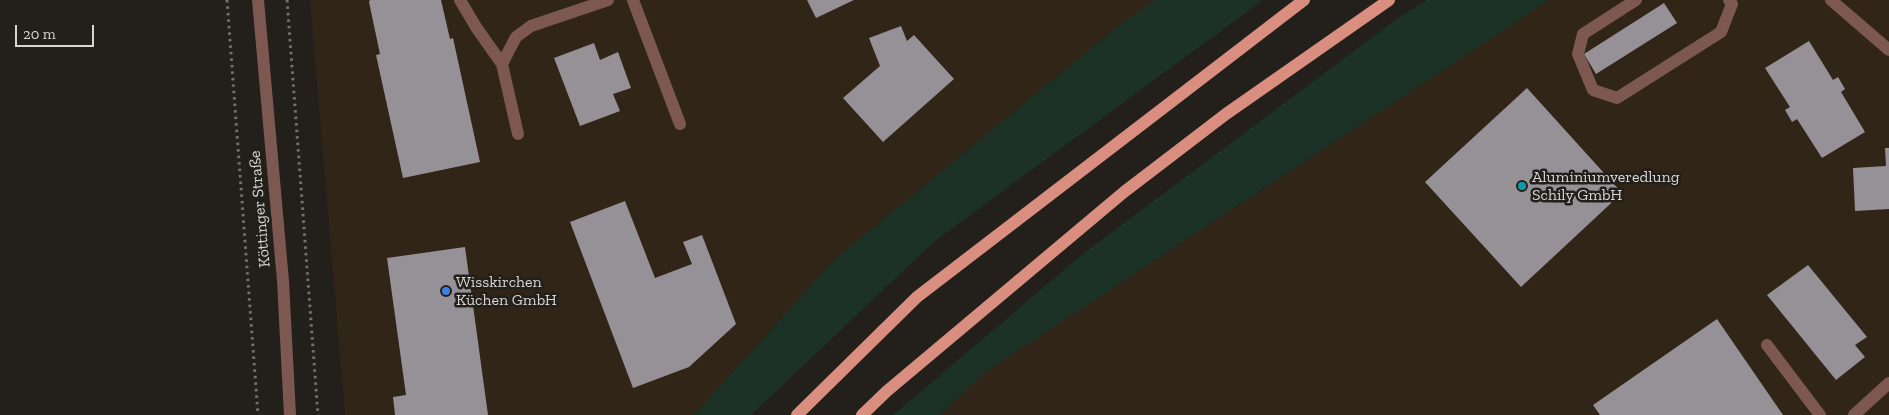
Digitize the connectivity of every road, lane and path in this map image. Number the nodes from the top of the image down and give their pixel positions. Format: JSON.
{"nodes":[{"id":1,"x":227,"y":0,"type":"edge"},
{"id":2,"x":258,"y":0,"type":"edge"},
{"id":3,"x":287,"y":0,"type":"edge"},
{"id":4,"x":460,"y":0,"type":"edge"},
{"id":5,"x":608,"y":0,"type":"edge"},
{"id":6,"x":633,"y":0,"type":"edge"},
{"id":7,"x":1304,"y":0,"type":"edge"},
{"id":8,"x":1389,"y":0,"type":"edge"},
{"id":9,"x":1636,"y":0,"type":"edge"},
{"id":10,"x":1729,"y":0,"type":"edge"},
{"id":11,"x":1830,"y":0,"type":"edge"},
{"id":12,"x":1889,"y":50,"type":"edge"},
{"id":13,"x":502,"y":64,"type":"junction"},
{"id":14,"x":680,"y":124,"type":"dead end"},
{"id":15,"x":518,"y":134,"type":"dead end"},
{"id":16,"x":1767,"y":345,"type":"dead end"},
{"id":17,"x":1889,"y":383,"type":"edge"},
{"id":18,"x":258,"y":415,"type":"edge"},
{"id":19,"x":290,"y":415,"type":"edge"},
{"id":20,"x":318,"y":415,"type":"edge"},
{"id":21,"x":797,"y":415,"type":"edge"},
{"id":22,"x":862,"y":415,"type":"edge"},
{"id":23,"x":1820,"y":415,"type":"edge"},
{"id":24,"x":1854,"y":415,"type":"edge"}],
"edges":[{"from":1,"to":18,"type":"path"},
{"from":2,"to":19,"type":"street","name":"Köttinger Straße"},
{"from":3,"to":20,"type":"path"},
{"from":4,"to":13,"type":"street"},
{"from":5,"to":13,"type":"street"},
{"from":6,"to":14,"type":"street"},
{"from":7,"to":21,"type":"main road"},
{"from":8,"to":22,"type":"main road"},
{"from":9,"to":10,"type":"street"},
{"from":11,"to":12,"type":"street"},
{"from":13,"to":15,"type":"street"},
{"from":16,"to":23,"type":"street"},
{"from":17,"to":24,"type":"street"}]}
